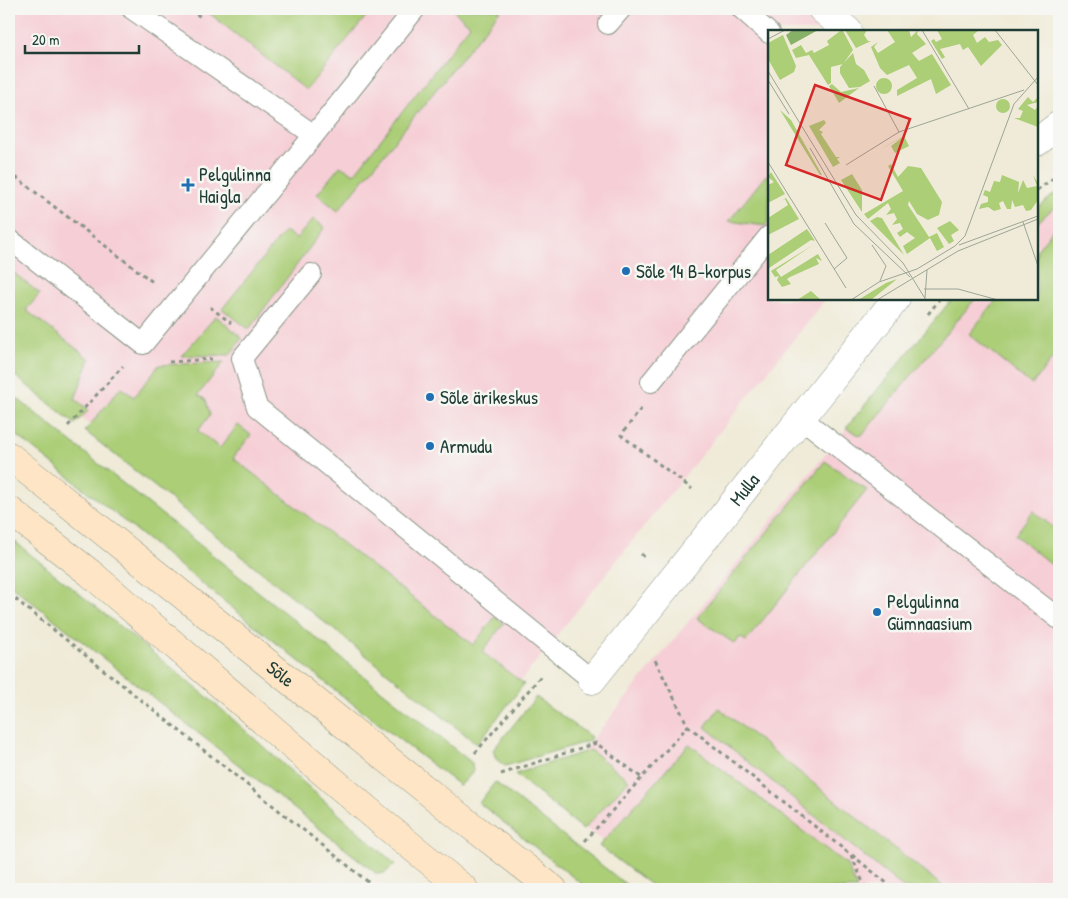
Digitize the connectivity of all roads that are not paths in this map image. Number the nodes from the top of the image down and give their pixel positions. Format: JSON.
{"nodes":[{"id":1,"x":132,"y":9,"type":"edge"},
{"id":2,"x":415,"y":9,"type":"edge"},
{"id":3,"x":621,"y":9,"type":"edge"},
{"id":4,"x":742,"y":9,"type":"edge"},
{"id":5,"x":822,"y":9,"type":"edge"},
{"id":6,"x":608,"y":24,"type":"dead end"},
{"id":7,"x":847,"y":30,"type":"edge"},
{"id":8,"x":768,"y":32,"type":"edge"},
{"id":9,"x":1059,"y":125,"type":"edge"},
{"id":10,"x":314,"y":135,"type":"junction"},
{"id":11,"x":1038,"y":141,"type":"edge"},
{"id":12,"x":768,"y":237,"type":"edge"},
{"id":13,"x":9,"y":239,"type":"edge"},
{"id":14,"x":310,"y":274,"type":"dead end"},
{"id":15,"x":895,"y":300,"type":"edge"},
{"id":16,"x":651,"y":382,"type":"road end"},
{"id":17,"x":801,"y":418,"type":"junction"},
{"id":18,"x":9,"y":456,"type":"edge"},
{"id":19,"x":9,"y":510,"type":"edge"},
{"id":20,"x":1059,"y":619,"type":"edge"},
{"id":21,"x":592,"y":680,"type":"joint"},
{"id":22,"x":464,"y":889,"type":"edge"},
{"id":23,"x":553,"y":889,"type":"edge"}],
"edges":[{"from":1,"to":10,"type":"lane"},
{"from":2,"to":10,"type":"lane"},
{"from":3,"to":6,"type":"lane"},
{"from":4,"to":8,"type":"lane"},
{"from":5,"to":7,"type":"street"},
{"from":9,"to":11,"type":"street"},
{"from":10,"to":13,"type":"lane"},
{"from":12,"to":16,"type":"lane"},
{"from":14,"to":21,"type":"lane"},
{"from":15,"to":17,"type":"street","name":"Mulla"},
{"from":17,"to":20,"type":"lane"},
{"from":17,"to":21,"type":"street","name":"Mulla"},
{"from":18,"to":23,"type":"main road","name":"Sõle"},
{"from":19,"to":22,"type":"main road"}]}
